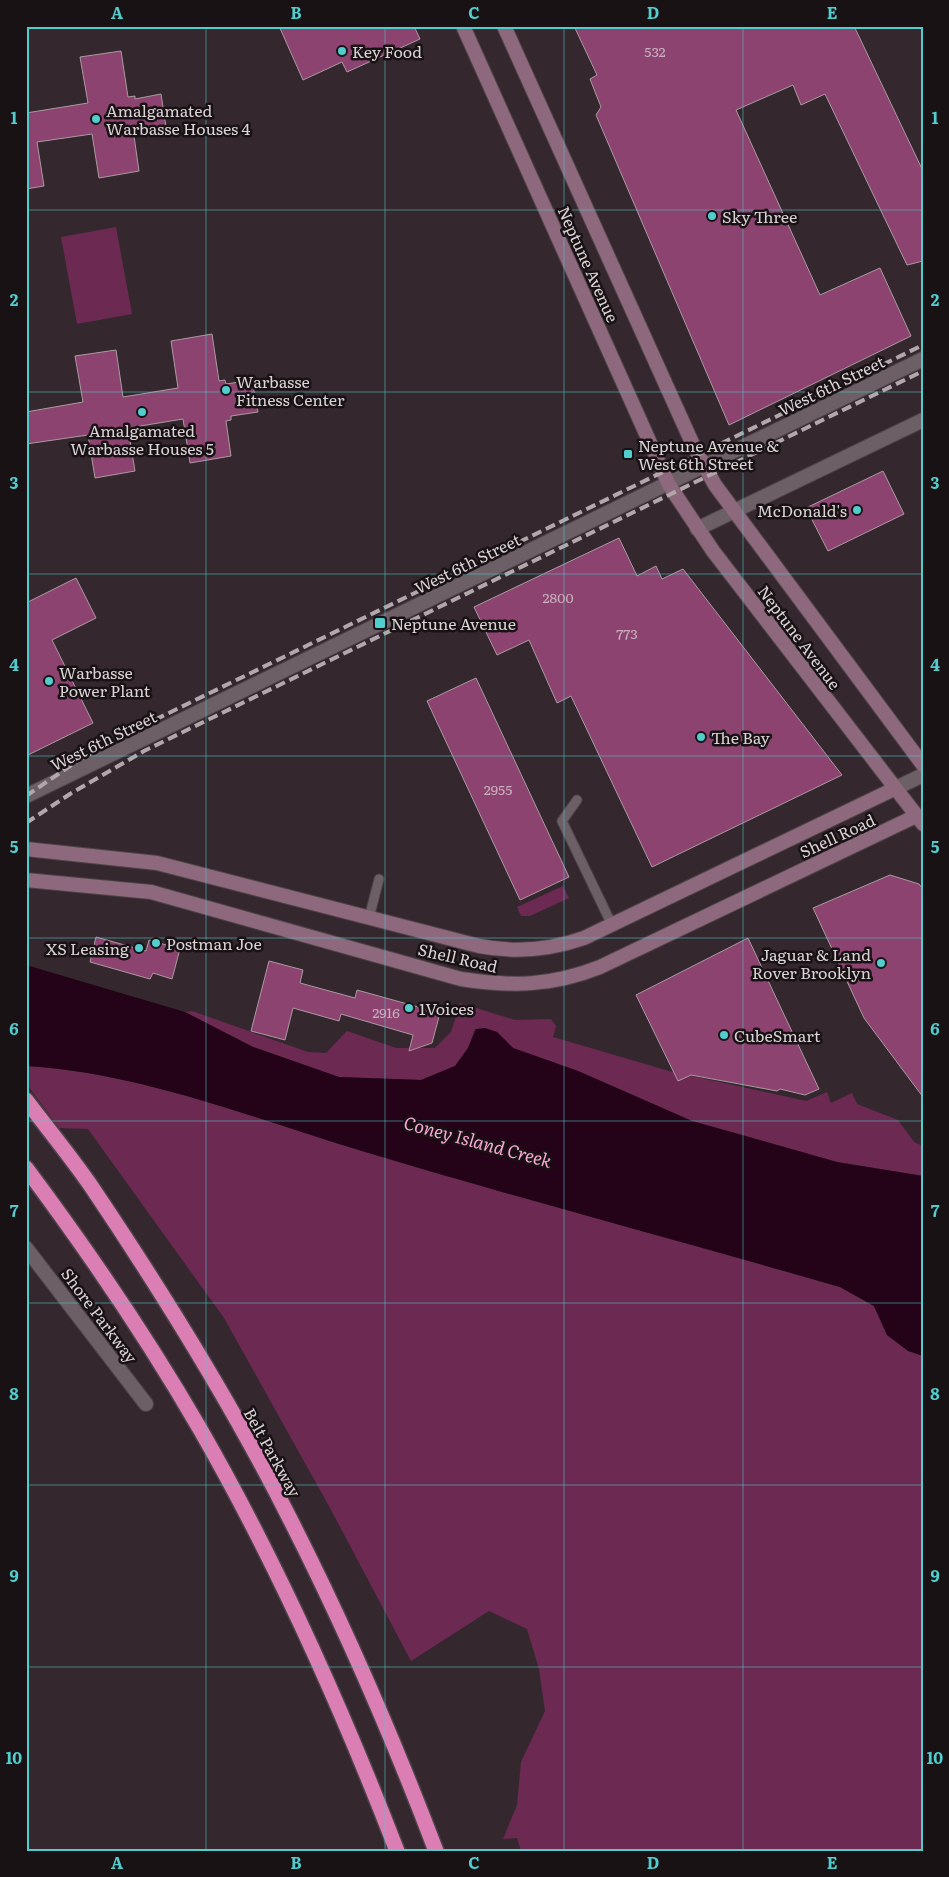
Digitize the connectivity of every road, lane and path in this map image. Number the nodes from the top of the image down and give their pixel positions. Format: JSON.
{"nodes":[{"id":1,"x":463,"y":26,"type":"edge"},
{"id":2,"x":504,"y":26,"type":"edge"},
{"id":3,"x":923,"y":359,"type":"edge"},
{"id":4,"x":923,"y":420,"type":"edge"},
{"id":5,"x":705,"y":467,"type":"junction"},
{"id":6,"x":668,"y":484,"type":"junction"},
{"id":7,"x":734,"y":512,"type":"junction"},
{"id":8,"x":697,"y":530,"type":"junction"},
{"id":9,"x":923,"y":765,"type":"edge"},
{"id":10,"x":923,"y":775,"type":"edge"},
{"id":11,"x":894,"y":789,"type":"junction"},
{"id":12,"x":26,"y":796,"type":"edge"},
{"id":13,"x":577,"y":800,"type":"dead end"},
{"id":14,"x":920,"y":818,"type":"edge"},
{"id":15,"x":26,"y":849,"type":"edge"},
{"id":16,"x":379,"y":879,"type":"dead end"},
{"id":17,"x":26,"y":880,"type":"edge"},
{"id":18,"x":369,"y":918,"type":"junction"},
{"id":19,"x":612,"y":925,"type":"junction"},
{"id":20,"x":26,"y":1100,"type":"edge"},
{"id":21,"x":26,"y":1168,"type":"edge"},
{"id":22,"x":26,"y":1248,"type":"edge"},
{"id":23,"x":146,"y":1404,"type":"dead end"},
{"id":24,"x":397,"y":1851,"type":"edge"},
{"id":25,"x":436,"y":1851,"type":"edge"}],
"edges":[{"from":1,"to":6,"type":"main road","name":"Neptune Avenue"},
{"from":2,"to":5,"type":"main road","name":"Neptune Avenue"},
{"from":3,"to":5,"type":"street","name":"West 6th Street"},
{"from":4,"to":7,"type":"street"},
{"from":5,"to":6,"type":"street","name":"West 6th Street"},
{"from":5,"to":7,"type":"main road","name":"Neptune Avenue"},
{"from":6,"to":8,"type":"main road","name":"Neptune Avenue"},
{"from":6,"to":12,"type":"street","name":"West 6th Street"},
{"from":7,"to":8,"type":"street"},
{"from":7,"to":9,"type":"main road","name":"Neptune Avenue"},
{"from":8,"to":11,"type":"main road","name":"Neptune Avenue"},
{"from":10,"to":11,"type":"street"},
{"from":11,"to":14,"type":"main road","name":"Neptune Avenue"},
{"from":11,"to":19,"type":"main road","name":"Shell Road"},
{"from":13,"to":19,"type":"lane"},
{"from":14,"to":17,"type":"main road","name":"Shell Road"},
{"from":15,"to":18,"type":"main road","name":"Shell Road"},
{"from":16,"to":18,"type":"lane"},
{"from":18,"to":19,"type":"main road","name":"Shell Road"},
{"from":20,"to":25,"type":"highway","name":"Belt Parkway"},
{"from":21,"to":24,"type":"highway"},
{"from":22,"to":23,"type":"street","name":"Shore Parkway"}]}
